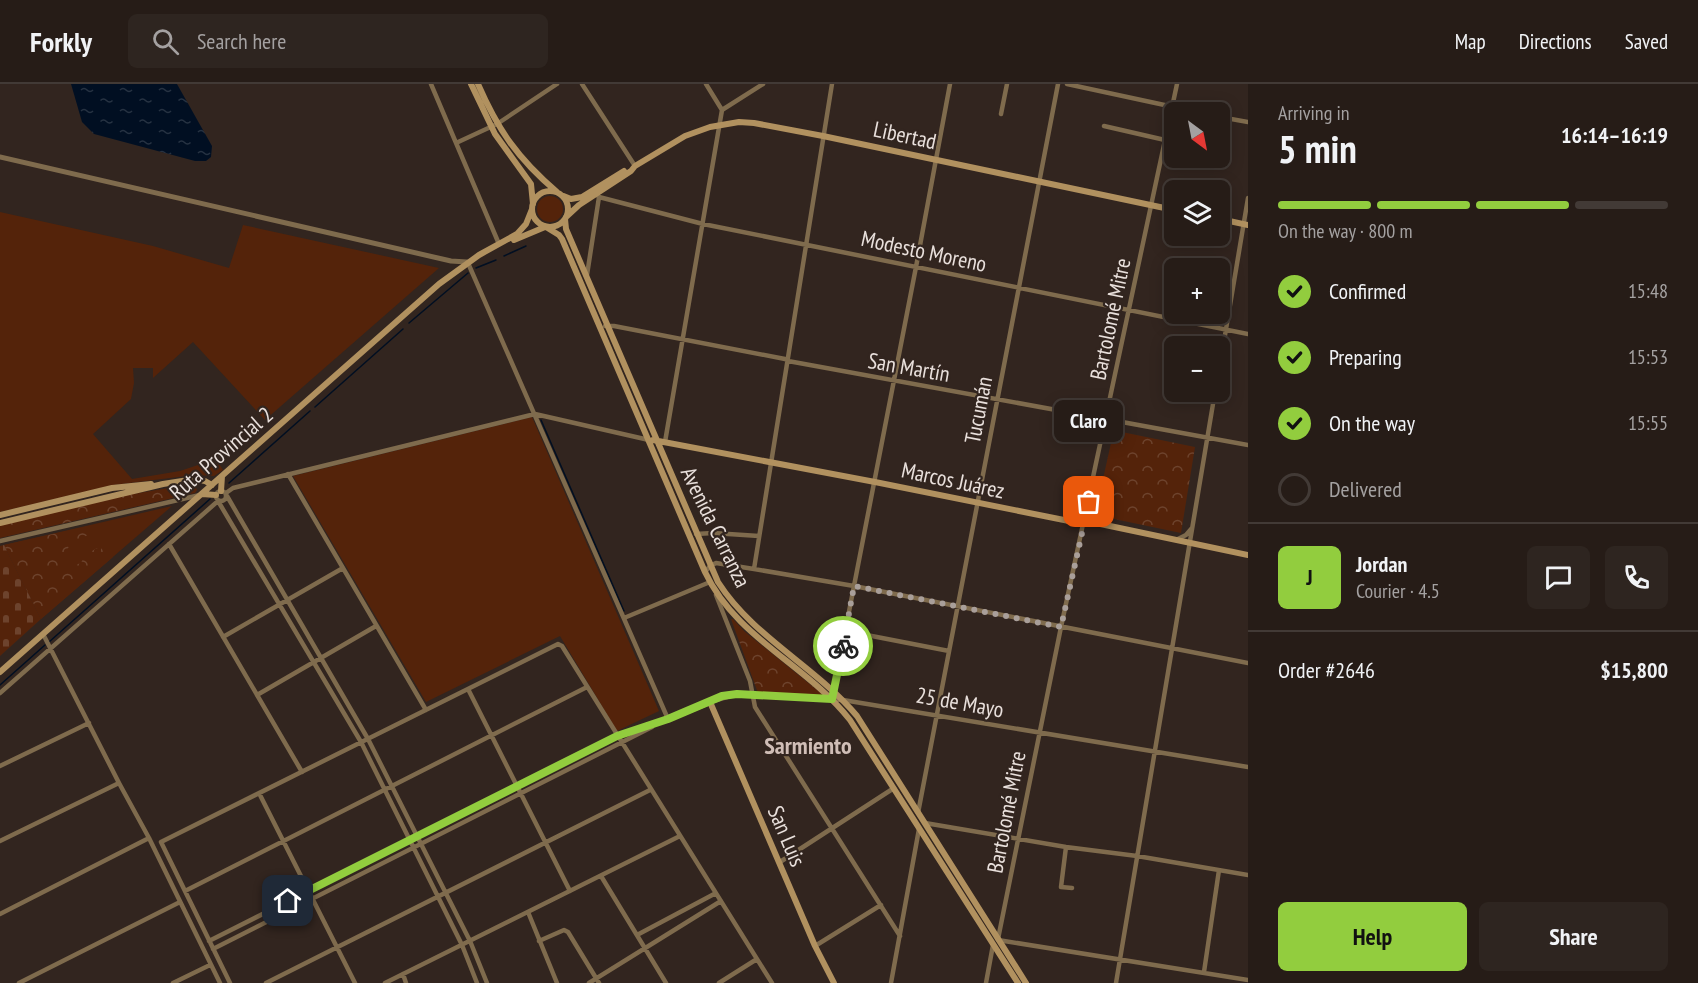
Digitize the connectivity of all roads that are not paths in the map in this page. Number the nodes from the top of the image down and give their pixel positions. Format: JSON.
{"nodes":[{"id":1,"x":431,"y":84,"type":"edge"},
{"id":2,"x":471,"y":84,"type":"edge"},
{"id":3,"x":478,"y":84,"type":"edge"},
{"id":4,"x":557,"y":84,"type":"edge"},
{"id":5,"x":582,"y":84,"type":"edge"},
{"id":6,"x":706,"y":84,"type":"edge"},
{"id":7,"x":763,"y":84,"type":"edge"},
{"id":8,"x":832,"y":84,"type":"edge"},
{"id":9,"x":950,"y":84,"type":"edge"},
{"id":10,"x":1007,"y":84,"type":"edge"},
{"id":11,"x":1058,"y":84,"type":"edge"},
{"id":12,"x":1067,"y":84,"type":"edge"},
{"id":13,"x":1177,"y":84,"type":"edge"},
{"id":14,"x":1173,"y":102,"type":"edge"},
{"id":15,"x":1164,"y":106,"type":"edge"},
{"id":16,"x":722,"y":110,"type":"junction"},
{"id":17,"x":1000,"y":114,"type":"dead end"},
{"id":18,"x":1230,"y":119,"type":"edge"},
{"id":19,"x":1248,"y":122,"type":"edge"},
{"id":20,"x":719,"y":124,"type":"junction"},
{"id":21,"x":494,"y":126,"type":"junction"},
{"id":22,"x":1104,"y":126,"type":"dead end"},
{"id":23,"x":823,"y":136,"type":"junction"},
{"id":24,"x":1164,"y":140,"type":"edge"},
{"id":25,"x":456,"y":143,"type":"junction"},
{"id":26,"x":1164,"y":145,"type":"edge"},
{"id":27,"x":0,"y":156,"type":"edge"},
{"id":28,"x":935,"y":160,"type":"junction"},
{"id":29,"x":635,"y":166,"type":"junction"},
{"id":30,"x":1038,"y":181,"type":"junction"},
{"id":31,"x":558,"y":193,"type":"junction"},
{"id":32,"x":597,"y":195,"type":"junction"},
{"id":33,"x":1248,"y":198,"type":"edge"},
{"id":34,"x":1151,"y":205,"type":"junction"},
{"id":35,"x":532,"y":207,"type":"junction"},
{"id":36,"x":1164,"y":208,"type":"edge"},
{"id":37,"x":565,"y":218,"type":"junction"},
{"id":38,"x":1230,"y":221,"type":"edge"},
{"id":39,"x":703,"y":224,"type":"junction"},
{"id":40,"x":1246,"y":225,"type":"edge"},
{"id":41,"x":545,"y":227,"type":"junction"},
{"id":42,"x":499,"y":244,"type":"junction"},
{"id":43,"x":806,"y":244,"type":"junction"},
{"id":44,"x":467,"y":262,"type":"junction"},
{"id":45,"x":916,"y":267,"type":"junction"},
{"id":46,"x":586,"y":277,"type":"junction"},
{"id":47,"x":1018,"y":287,"type":"junction"},
{"id":48,"x":1129,"y":309,"type":"junction"},
{"id":49,"x":603,"y":326,"type":"junction"},
{"id":50,"x":1226,"y":329,"type":"junction"},
{"id":51,"x":1248,"y":334,"type":"edge"},
{"id":52,"x":1225,"y":336,"type":"edge"},
{"id":53,"x":682,"y":340,"type":"junction"},
{"id":54,"x":787,"y":360,"type":"junction"},
{"id":55,"x":894,"y":381,"type":"junction"},
{"id":56,"x":997,"y":399,"type":"junction"},
{"id":57,"x":1213,"y":402,"type":"edge"},
{"id":58,"x":535,"y":414,"type":"junction"},
{"id":59,"x":1106,"y":420,"type":"junction"},
{"id":60,"x":1207,"y":438,"type":"junction"},
{"id":61,"x":652,"y":440,"type":"junction"},
{"id":62,"x":665,"y":442,"type":"junction"},
{"id":63,"x":1248,"y":446,"type":"edge"},
{"id":64,"x":770,"y":462,"type":"junction"},
{"id":65,"x":288,"y":474,"type":"junction"},
{"id":66,"x":222,"y":476,"type":"junction"},
{"id":67,"x":874,"y":482,"type":"junction"},
{"id":68,"x":163,"y":484,"type":"junction"},
{"id":69,"x":212,"y":485,"type":"junction"},
{"id":70,"x":202,"y":494,"type":"junction"},
{"id":71,"x":222,"y":495,"type":"junction"},
{"id":72,"x":978,"y":504,"type":"junction"},
{"id":73,"x":0,"y":515,"type":"edge"},
{"id":74,"x":0,"y":523,"type":"edge"},
{"id":75,"x":1085,"y":523,"type":"junction"},
{"id":76,"x":1193,"y":526,"type":"junction"},
{"id":77,"x":696,"y":534,"type":"junction"},
{"id":78,"x":759,"y":536,"type":"junction"},
{"id":79,"x":1172,"y":540,"type":"junction"},
{"id":80,"x":0,"y":541,"type":"edge"},
{"id":81,"x":169,"y":544,"type":"junction"},
{"id":82,"x":1190,"y":544,"type":"junction"},
{"id":83,"x":1248,"y":555,"type":"edge"},
{"id":84,"x":343,"y":568,"type":"junction"},
{"id":85,"x":708,"y":569,"type":"junction"},
{"id":86,"x":754,"y":569,"type":"junction"},
{"id":87,"x":712,"y":585,"type":"junction"},
{"id":88,"x":854,"y":586,"type":"junction"},
{"id":89,"x":286,"y":600,"type":"junction"},
{"id":90,"x":280,"y":604,"type":"junction"},
{"id":91,"x":957,"y":607,"type":"junction"},
{"id":92,"x":624,"y":618,"type":"junction"},
{"id":93,"x":376,"y":626,"type":"junction"},
{"id":94,"x":1061,"y":627,"type":"junction"},
{"id":95,"x":846,"y":631,"type":"junction"},
{"id":96,"x":43,"y":634,"type":"junction"},
{"id":97,"x":224,"y":637,"type":"junction"},
{"id":98,"x":50,"y":647,"type":"junction"},
{"id":99,"x":1173,"y":648,"type":"junction"},
{"id":100,"x":949,"y":651,"type":"junction"},
{"id":101,"x":321,"y":658,"type":"junction"},
{"id":102,"x":314,"y":662,"type":"junction"},
{"id":103,"x":1248,"y":663,"type":"edge"},
{"id":104,"x":0,"y":672,"type":"edge"},
{"id":105,"x":587,"y":687,"type":"junction"},
{"id":106,"x":468,"y":688,"type":"junction"},
{"id":107,"x":0,"y":693,"type":"edge"},
{"id":108,"x":257,"y":695,"type":"junction"},
{"id":109,"x":752,"y":695,"type":"junction"},
{"id":110,"x":833,"y":696,"type":"junction"},
{"id":111,"x":843,"y":700,"type":"junction"},
{"id":112,"x":710,"y":702,"type":"junction"},
{"id":113,"x":426,"y":710,"type":"junction"},
{"id":114,"x":937,"y":716,"type":"junction"},
{"id":115,"x":668,"y":719,"type":"junction"},
{"id":116,"x":89,"y":723,"type":"junction"},
{"id":117,"x":1039,"y":734,"type":"junction"},
{"id":118,"x":492,"y":735,"type":"junction"},
{"id":119,"x":617,"y":736,"type":"junction"},
{"id":120,"x":368,"y":739,"type":"junction"},
{"id":121,"x":362,"y":742,"type":"junction"},
{"id":122,"x":621,"y":742,"type":"junction"},
{"id":123,"x":1154,"y":752,"type":"junction"},
{"id":124,"x":0,"y":766,"type":"edge"},
{"id":125,"x":1248,"y":767,"type":"edge"},
{"id":126,"x":302,"y":772,"type":"junction"},
{"id":127,"x":119,"y":783,"type":"junction"},
{"id":128,"x":392,"y":786,"type":"junction"},
{"id":129,"x":517,"y":786,"type":"junction"},
{"id":130,"x":894,"y":788,"type":"junction"},
{"id":131,"x":384,"y":789,"type":"junction"},
{"id":132,"x":650,"y":790,"type":"junction"},
{"id":133,"x":259,"y":793,"type":"junction"},
{"id":134,"x":521,"y":793,"type":"junction"},
{"id":135,"x":918,"y":813,"type":"junction"},
{"id":136,"x":922,"y":825,"type":"junction"},
{"id":137,"x":832,"y":828,"type":"junction"},
{"id":138,"x":680,"y":836,"type":"junction"},
{"id":139,"x":416,"y":837,"type":"junction"},
{"id":140,"x":1017,"y":837,"type":"junction"},
{"id":141,"x":149,"y":838,"type":"junction"},
{"id":142,"x":409,"y":840,"type":"junction"},
{"id":143,"x":0,"y":841,"type":"edge"},
{"id":144,"x":283,"y":841,"type":"junction"},
{"id":145,"x":546,"y":843,"type":"junction"},
{"id":146,"x":420,"y":844,"type":"junction"},
{"id":147,"x":413,"y":847,"type":"junction"},
{"id":148,"x":1066,"y":847,"type":"junction"},
{"id":149,"x":1137,"y":856,"type":"junction"},
{"id":150,"x":780,"y":862,"type":"junction"},
{"id":151,"x":1219,"y":870,"type":"junction"},
{"id":152,"x":1248,"y":875,"type":"edge"},
{"id":153,"x":601,"y":876,"type":"junction"},
{"id":154,"x":1072,"y":888,"type":"dead end"},
{"id":155,"x":185,"y":891,"type":"junction"},
{"id":156,"x":308,"y":891,"type":"junction"},
{"id":157,"x":570,"y":891,"type":"junction"},
{"id":158,"x":445,"y":893,"type":"junction"},
{"id":159,"x":716,"y":893,"type":"junction"},
{"id":160,"x":438,"y":897,"type":"junction"},
{"id":161,"x":312,"y":898,"type":"junction"},
{"id":162,"x":721,"y":901,"type":"junction"},
{"id":163,"x":180,"y":902,"type":"junction"},
{"id":164,"x":881,"y":905,"type":"junction"},
{"id":165,"x":528,"y":912,"type":"junction"},
{"id":166,"x":0,"y":914,"type":"edge"},
{"id":167,"x":637,"y":935,"type":"junction"},
{"id":168,"x":900,"y":936,"type":"junction"},
{"id":169,"x":470,"y":941,"type":"junction"},
{"id":170,"x":539,"y":941,"type":"junction"},
{"id":171,"x":996,"y":942,"type":"junction"},
{"id":172,"x":211,"y":945,"type":"junction"},
{"id":173,"x":462,"y":945,"type":"junction"},
{"id":174,"x":816,"y":946,"type":"junction"},
{"id":175,"x":337,"y":948,"type":"junction"},
{"id":176,"x":645,"y":948,"type":"junction"},
{"id":177,"x":202,"y":949,"type":"junction"},
{"id":178,"x":1120,"y":958,"type":"junction"},
{"id":179,"x":757,"y":959,"type":"junction"},
{"id":180,"x":210,"y":965,"type":"junction"},
{"id":181,"x":1204,"y":972,"type":"junction"},
{"id":182,"x":403,"y":974,"type":"junction"},
{"id":183,"x":598,"y":981,"type":"edge"},
{"id":184,"x":1248,"y":982,"type":"edge"},
{"id":185,"x":19,"y":983,"type":"edge"},
{"id":186,"x":173,"y":983,"type":"edge"},
{"id":187,"x":220,"y":983,"type":"edge"},
{"id":188,"x":230,"y":983,"type":"edge"},
{"id":189,"x":266,"y":983,"type":"edge"},
{"id":190,"x":355,"y":983,"type":"edge"},
{"id":191,"x":385,"y":983,"type":"edge"},
{"id":192,"x":406,"y":983,"type":"edge"},
{"id":193,"x":477,"y":983,"type":"edge"},
{"id":194,"x":487,"y":983,"type":"edge"},
{"id":195,"x":557,"y":983,"type":"edge"},
{"id":196,"x":589,"y":983,"type":"edge"},
{"id":197,"x":666,"y":983,"type":"edge"},
{"id":198,"x":718,"y":983,"type":"edge"},
{"id":199,"x":772,"y":983,"type":"edge"},
{"id":200,"x":834,"y":983,"type":"edge"},
{"id":201,"x":891,"y":983,"type":"edge"},
{"id":202,"x":986,"y":983,"type":"edge"},
{"id":203,"x":1018,"y":983,"type":"edge"},
{"id":204,"x":1026,"y":983,"type":"edge"},
{"id":205,"x":1116,"y":983,"type":"edge"}],
"edges":[{"from":1,"to":25,"type":"street"},
{"from":2,"to":21,"type":"main road"},
{"from":3,"to":21,"type":"main road"},
{"from":4,"to":21,"type":"street"},
{"from":5,"to":29,"type":"street"},
{"from":6,"to":16,"type":"street"},
{"from":7,"to":16,"type":"street"},
{"from":8,"to":23,"type":"street"},
{"from":9,"to":28,"type":"street"},
{"from":10,"to":17,"type":"street"},
{"from":11,"to":30,"type":"street","name":"Tucumán"},
{"from":12,"to":15,"type":"street"},
{"from":13,"to":14,"type":"street","name":"Bartolomé Mitre"},
{"from":16,"to":20,"type":"street"},
{"from":18,"to":19,"type":"street"},
{"from":20,"to":23,"type":"main road","name":"Libertad"},
{"from":20,"to":29,"type":"main road","name":"Libertad"},
{"from":20,"to":39,"type":"street"},
{"from":21,"to":25,"type":"street"},
{"from":21,"to":31,"type":"main road"},
{"from":21,"to":35,"type":"main road"},
{"from":22,"to":24,"type":"street"},
{"from":23,"to":28,"type":"main road","name":"Libertad"},
{"from":23,"to":43,"type":"street"},
{"from":25,"to":42,"type":"street"},
{"from":26,"to":34,"type":"street","name":"Bartolomé Mitre"},
{"from":27,"to":44,"type":"street"},
{"from":28,"to":30,"type":"main road","name":"Libertad"},
{"from":28,"to":45,"type":"street"},
{"from":29,"to":31,"type":"main road","name":"Libertad"},
{"from":29,"to":32,"type":"main road","name":"Libertad"},
{"from":30,"to":34,"type":"main road","name":"Libertad"},
{"from":30,"to":47,"type":"street","name":"Tucumán"},
{"from":31,"to":35,"type":"main road"},
{"from":31,"to":37,"type":"main road"},
{"from":32,"to":37,"type":"main road","name":"Libertad"},
{"from":32,"to":39,"type":"street","name":"Modesto Moreno"},
{"from":32,"to":46,"type":"street"},
{"from":33,"to":40,"type":"street"},
{"from":34,"to":36,"type":"main road","name":"Libertad"},
{"from":34,"to":48,"type":"street","name":"Bartolomé Mitre"},
{"from":35,"to":41,"type":"main road"},
{"from":35,"to":42,"type":"main road"},
{"from":37,"to":41,"type":"main road"},
{"from":37,"to":46,"type":"main road","name":"Avenida Carranza"},
{"from":38,"to":40,"type":"main road"},
{"from":39,"to":43,"type":"street","name":"Modesto Moreno"},
{"from":39,"to":53,"type":"street"},
{"from":40,"to":50,"type":"street"},
{"from":41,"to":44,"type":"main road"},
{"from":41,"to":49,"type":"main road","name":"Avenida Carranza"},
{"from":42,"to":44,"type":"main road"},
{"from":43,"to":45,"type":"street","name":"Modesto Moreno"},
{"from":43,"to":54,"type":"street"},
{"from":44,"to":58,"type":"street"},
{"from":44,"to":66,"type":"main road","name":"Ruta Provincial 2"},
{"from":45,"to":47,"type":"street","name":"Modesto Moreno"},
{"from":45,"to":55,"type":"street"},
{"from":46,"to":49,"type":"main road","name":"Avenida Carranza"},
{"from":47,"to":48,"type":"street","name":"Modesto Moreno"},
{"from":47,"to":56,"type":"street","name":"Tucumán"},
{"from":48,"to":50,"type":"street","name":"Modesto Moreno"},
{"from":48,"to":59,"type":"street","name":"Bartolomé Mitre"},
{"from":49,"to":53,"type":"street","name":"San Martín"},
{"from":49,"to":61,"type":"main road","name":"Avenida Carranza"},
{"from":50,"to":51,"type":"street","name":"Modesto Moreno"},
{"from":50,"to":52,"type":"street"},
{"from":53,"to":54,"type":"street","name":"San Martín"},
{"from":53,"to":62,"type":"street"},
{"from":54,"to":55,"type":"street","name":"San Martín"},
{"from":54,"to":64,"type":"street"},
{"from":55,"to":56,"type":"street","name":"San Martín"},
{"from":55,"to":67,"type":"street"},
{"from":56,"to":59,"type":"street","name":"San Martín"},
{"from":56,"to":72,"type":"street","name":"Tucumán"},
{"from":57,"to":60,"type":"street"},
{"from":58,"to":61,"type":"street"},
{"from":58,"to":65,"type":"street"},
{"from":58,"to":92,"type":"street"},
{"from":59,"to":60,"type":"street","name":"San Martín"},
{"from":59,"to":75,"type":"street","name":"Bartolomé Mitre"},
{"from":60,"to":63,"type":"street","name":"San Martín"},
{"from":60,"to":76,"type":"street"},
{"from":61,"to":62,"type":"main road","name":"Marcos Juárez"},
{"from":61,"to":77,"type":"main road","name":"Avenida Carranza"},
{"from":61,"to":85,"type":"main road","name":"Avenida Carranza"},
{"from":62,"to":64,"type":"main road","name":"Marcos Juárez"},
{"from":64,"to":67,"type":"main road","name":"Marcos Juárez"},
{"from":64,"to":78,"type":"street"},
{"from":65,"to":71,"type":"street"},
{"from":65,"to":84,"type":"street"},
{"from":66,"to":69,"type":"main road","name":"Ruta Provincial 2"},
{"from":66,"to":71,"type":"main road"},
{"from":67,"to":72,"type":"main road","name":"Marcos Juárez"},
{"from":67,"to":88,"type":"street"},
{"from":68,"to":69,"type":"main road"},
{"from":68,"to":73,"type":"main road"},
{"from":68,"to":74,"type":"main road"},
{"from":69,"to":70,"type":"main road","name":"Ruta Provincial 2"},
{"from":70,"to":71,"type":"main road"},
{"from":70,"to":80,"type":"street"},
{"from":70,"to":96,"type":"main road","name":"Ruta Provincial 2"},
{"from":71,"to":81,"type":"street"},
{"from":71,"to":89,"type":"street"},
{"from":71,"to":90,"type":"street"},
{"from":72,"to":75,"type":"main road","name":"Marcos Juárez"},
{"from":72,"to":91,"type":"street","name":"Tucumán"},
{"from":75,"to":79,"type":"main road","name":"Marcos Juárez"},
{"from":75,"to":94,"type":"street","name":"Bartolomé Mitre"},
{"from":76,"to":79,"type":"street"},
{"from":76,"to":82,"type":"street"},
{"from":77,"to":78,"type":"street"},
{"from":77,"to":85,"type":"main road","name":"Avenida Carranza"},
{"from":78,"to":86,"type":"street"},
{"from":79,"to":82,"type":"main road","name":"Marcos Juárez"},
{"from":81,"to":97,"type":"street"},
{"from":81,"to":98,"type":"street"},
{"from":82,"to":83,"type":"main road","name":"Marcos Juárez"},
{"from":82,"to":99,"type":"street"},
{"from":84,"to":89,"type":"street"},
{"from":84,"to":93,"type":"street"},
{"from":85,"to":86,"type":"street"},
{"from":85,"to":87,"type":"main road","name":"Avenida Carranza"},
{"from":85,"to":110,"type":"main road","name":"Avenida Carranza"},
{"from":86,"to":88,"type":"street"},
{"from":87,"to":92,"type":"street"},
{"from":87,"to":109,"type":"street"},
{"from":87,"to":110,"type":"main road","name":"Avenida Carranza"},
{"from":88,"to":91,"type":"street"},
{"from":88,"to":95,"type":"street"},
{"from":89,"to":90,"type":"street"},
{"from":89,"to":101,"type":"street"},
{"from":90,"to":97,"type":"street"},
{"from":90,"to":102,"type":"street"},
{"from":91,"to":94,"type":"street"},
{"from":91,"to":100,"type":"street","name":"Tucumán"},
{"from":92,"to":115,"type":"street"},
{"from":93,"to":101,"type":"street"},
{"from":93,"to":113,"type":"street"},
{"from":94,"to":99,"type":"street"},
{"from":94,"to":117,"type":"street","name":"Bartolomé Mitre"},
{"from":95,"to":100,"type":"street"},
{"from":95,"to":110,"type":"street"},
{"from":96,"to":98,"type":"street"},
{"from":96,"to":104,"type":"main road","name":"Ruta Provincial 2"},
{"from":97,"to":108,"type":"street"},
{"from":98,"to":107,"type":"street"},
{"from":98,"to":116,"type":"street"},
{"from":99,"to":103,"type":"street"},
{"from":99,"to":123,"type":"street"},
{"from":100,"to":114,"type":"street","name":"Tucumán"},
{"from":101,"to":102,"type":"street"},
{"from":101,"to":120,"type":"street"},
{"from":102,"to":108,"type":"street"},
{"from":102,"to":121,"type":"street"},
{"from":105,"to":106,"type":"street"},
{"from":105,"to":118,"type":"street"},
{"from":105,"to":119,"type":"street"},
{"from":106,"to":113,"type":"street"},
{"from":106,"to":118,"type":"street"},
{"from":108,"to":126,"type":"street"},
{"from":109,"to":110,"type":"street"},
{"from":109,"to":112,"type":"street"},
{"from":109,"to":137,"type":"street"},
{"from":110,"to":111,"type":"main road","name":"Avenida Carranza"},
{"from":110,"to":130,"type":"main road","name":"Avenida Carranza"},
{"from":111,"to":114,"type":"street","name":"25 de Mayo"},
{"from":111,"to":135,"type":"main road","name":"Avenida Carranza"},
{"from":112,"to":115,"type":"main road"},
{"from":112,"to":150,"type":"main road","name":"San Luis"},
{"from":113,"to":120,"type":"street"},
{"from":114,"to":117,"type":"street","name":"25 de Mayo"},
{"from":114,"to":135,"type":"street","name":"Tucumán"},
{"from":115,"to":119,"type":"street"},
{"from":115,"to":122,"type":"street"},
{"from":116,"to":124,"type":"street"},
{"from":116,"to":127,"type":"street"},
{"from":117,"to":123,"type":"street","name":"25 de Mayo"},
{"from":117,"to":140,"type":"street","name":"Bartolomé Mitre"},
{"from":118,"to":128,"type":"street"},
{"from":118,"to":129,"type":"street"},
{"from":119,"to":122,"type":"street"},
{"from":119,"to":129,"type":"street"},
{"from":120,"to":121,"type":"street"},
{"from":120,"to":128,"type":"street"},
{"from":121,"to":126,"type":"street"},
{"from":121,"to":131,"type":"street"},
{"from":122,"to":132,"type":"street"},
{"from":122,"to":134,"type":"street"},
{"from":123,"to":125,"type":"street","name":"25 de Mayo"},
{"from":123,"to":149,"type":"street"},
{"from":126,"to":133,"type":"street"},
{"from":127,"to":141,"type":"street"},
{"from":127,"to":143,"type":"street"},
{"from":128,"to":131,"type":"street"},
{"from":128,"to":139,"type":"street"},
{"from":129,"to":134,"type":"street"},
{"from":129,"to":139,"type":"street"},
{"from":130,"to":136,"type":"main road","name":"Avenida Carranza"},
{"from":130,"to":137,"type":"street"},
{"from":131,"to":142,"type":"street"},
{"from":131,"to":144,"type":"street"},
{"from":132,"to":138,"type":"street"},
{"from":132,"to":145,"type":"street"},
{"from":133,"to":144,"type":"street"},
{"from":133,"to":155,"type":"street"},
{"from":134,"to":145,"type":"street"},
{"from":134,"to":146,"type":"street"},
{"from":135,"to":136,"type":"main road","name":"Avenida Carranza"},
{"from":136,"to":140,"type":"street"},
{"from":136,"to":168,"type":"street"},
{"from":136,"to":171,"type":"main road","name":"Avenida Carranza"},
{"from":137,"to":150,"type":"street"},
{"from":137,"to":164,"type":"street"},
{"from":138,"to":153,"type":"street"},
{"from":138,"to":159,"type":"street"},
{"from":139,"to":142,"type":"street"},
{"from":139,"to":146,"type":"street"},
{"from":140,"to":148,"type":"street"},
{"from":140,"to":171,"type":"street","name":"Bartolomé Mitre"},
{"from":141,"to":163,"type":"street"},
{"from":141,"to":166,"type":"street"},
{"from":142,"to":147,"type":"street"},
{"from":142,"to":156,"type":"street"},
{"from":144,"to":155,"type":"street"},
{"from":144,"to":156,"type":"street"},
{"from":145,"to":157,"type":"street"},
{"from":145,"to":158,"type":"street"},
{"from":146,"to":147,"type":"street"},
{"from":146,"to":158,"type":"street"},
{"from":147,"to":160,"type":"street"},
{"from":147,"to":161,"type":"street"},
{"from":148,"to":149,"type":"street"},
{"from":148,"to":154,"type":"street"},
{"from":149,"to":151,"type":"street"},
{"from":149,"to":178,"type":"street"},
{"from":150,"to":174,"type":"main road","name":"San Luis"},
{"from":151,"to":152,"type":"street"},
{"from":151,"to":181,"type":"street"},
{"from":153,"to":157,"type":"street"},
{"from":153,"to":167,"type":"street"},
{"from":155,"to":172,"type":"street"},
{"from":156,"to":161,"type":"street"},
{"from":156,"to":172,"type":"street"},
{"from":157,"to":165,"type":"street"},
{"from":158,"to":160,"type":"street"},
{"from":158,"to":169,"type":"street"},
{"from":159,"to":162,"type":"street"},
{"from":159,"to":167,"type":"street"},
{"from":160,"to":173,"type":"street"},
{"from":160,"to":175,"type":"street"},
{"from":161,"to":172,"type":"street"},
{"from":161,"to":175,"type":"street"},
{"from":162,"to":176,"type":"street"},
{"from":162,"to":179,"type":"street"},
{"from":163,"to":177,"type":"street"},
{"from":163,"to":185,"type":"street"},
{"from":164,"to":168,"type":"street"},
{"from":164,"to":174,"type":"street"},
{"from":165,"to":169,"type":"street"},
{"from":165,"to":170,"type":"street"},
{"from":167,"to":176,"type":"street"},
{"from":168,"to":201,"type":"street"},
{"from":169,"to":173,"type":"street"},
{"from":169,"to":194,"type":"street"},
{"from":170,"to":183,"type":"street"},
{"from":170,"to":195,"type":"street"},
{"from":171,"to":178,"type":"street"},
{"from":171,"to":202,"type":"street","name":"Bartolomé Mitre"},
{"from":171,"to":203,"type":"main road","name":"Avenida Carranza"},
{"from":171,"to":204,"type":"main road","name":"Avenida Carranza"},
{"from":172,"to":177,"type":"street"},
{"from":172,"to":188,"type":"street"},
{"from":173,"to":182,"type":"street"},
{"from":173,"to":193,"type":"street"},
{"from":174,"to":200,"type":"main road","name":"San Luis"},
{"from":175,"to":189,"type":"street"},
{"from":175,"to":190,"type":"street"},
{"from":176,"to":183,"type":"street"},
{"from":176,"to":197,"type":"street"},
{"from":177,"to":180,"type":"street"},
{"from":178,"to":181,"type":"street"},
{"from":178,"to":205,"type":"street"},
{"from":179,"to":198,"type":"street"},
{"from":179,"to":199,"type":"street"},
{"from":180,"to":186,"type":"street"},
{"from":180,"to":187,"type":"street"},
{"from":181,"to":184,"type":"street"},
{"from":182,"to":191,"type":"street"},
{"from":182,"to":192,"type":"street"},
{"from":183,"to":196,"type":"street"}]}
